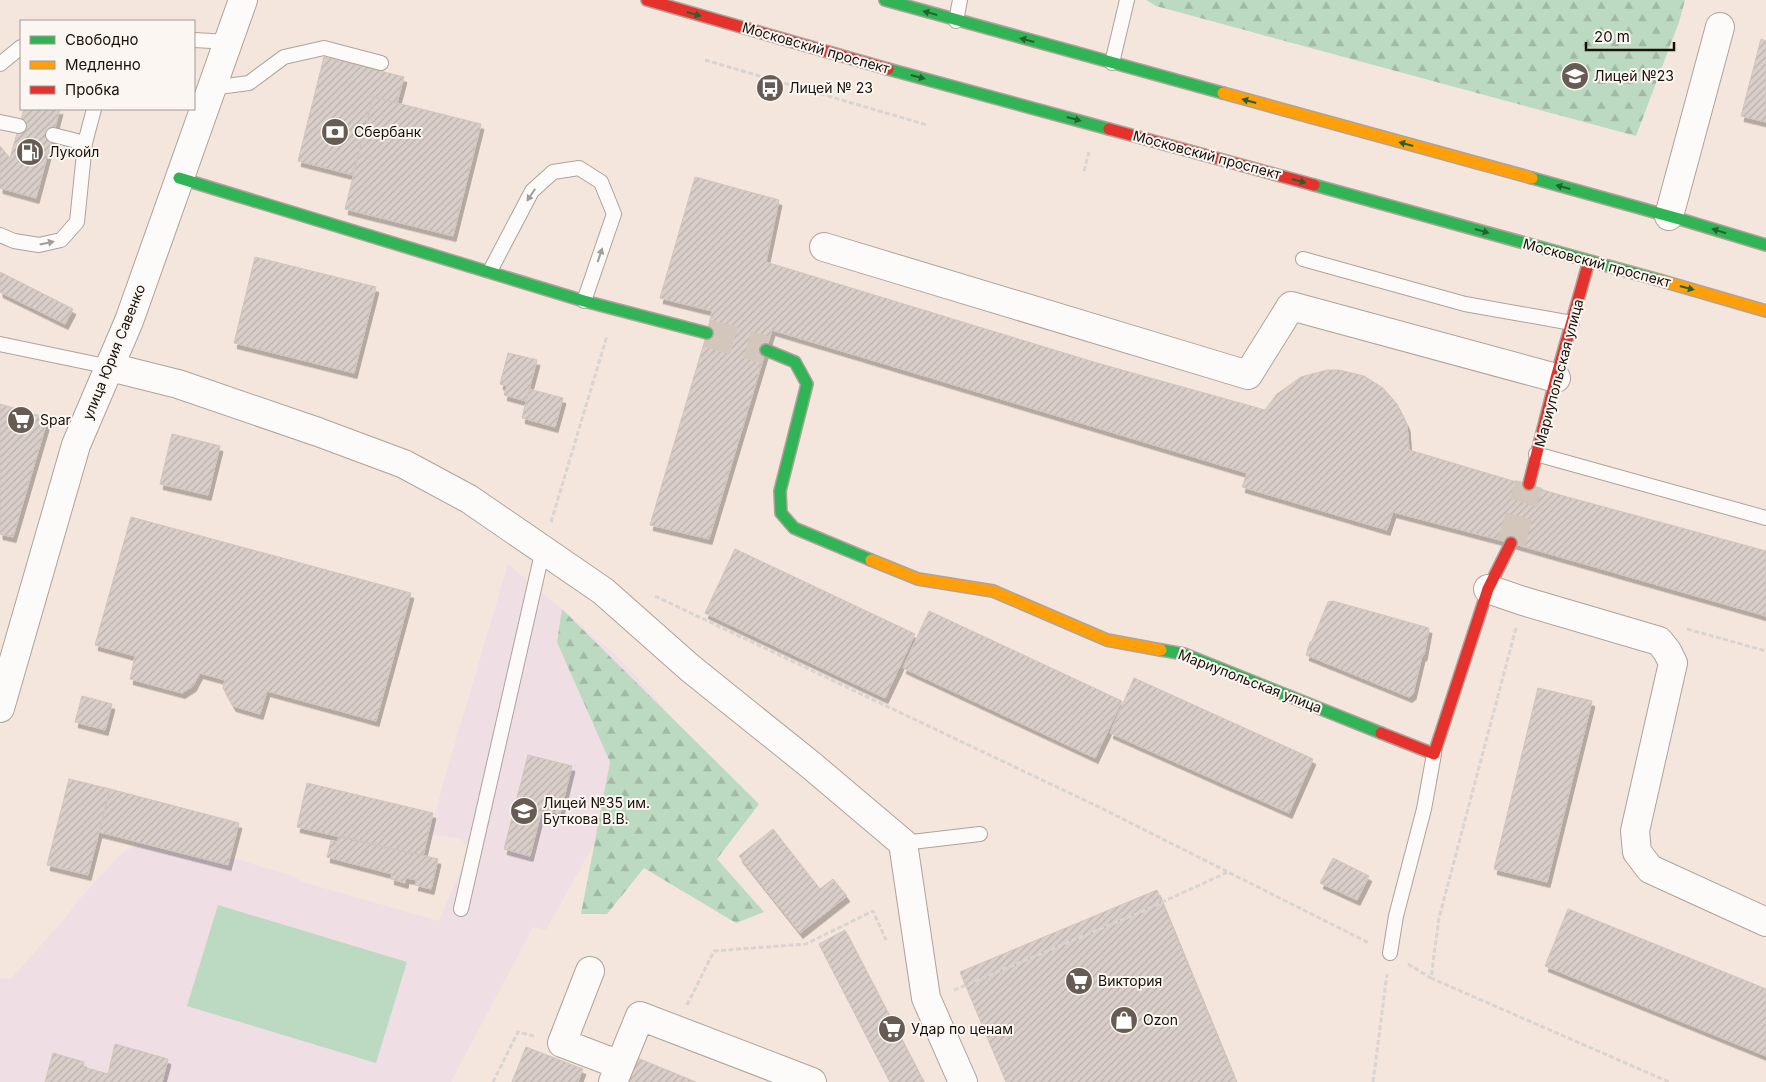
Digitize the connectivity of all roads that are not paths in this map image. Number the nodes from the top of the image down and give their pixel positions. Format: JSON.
{"nodes":[{"id":1,"x":243,"y":0,"type":"edge"},
{"id":2,"x":647,"y":0,"type":"edge"},
{"id":3,"x":885,"y":0,"type":"edge"},
{"id":4,"x":960,"y":0,"type":"edge"},
{"id":5,"x":1126,"y":0,"type":"edge"},
{"id":6,"x":956,"y":21,"type":"junction"},
{"id":7,"x":1720,"y":27,"type":"dead end"},
{"id":8,"x":195,"y":40,"type":"edge"},
{"id":9,"x":229,"y":42,"type":"junction"},
{"id":10,"x":20,"y":48,"type":"edge"},
{"id":11,"x":381,"y":63,"type":"dead end"},
{"id":12,"x":1112,"y":63,"type":"junction"},
{"id":13,"x":0,"y":64,"type":"edge"},
{"id":14,"x":212,"y":88,"type":"junction"},
{"id":15,"x":94,"y":110,"type":"edge"},
{"id":16,"x":0,"y":122,"type":"edge"},
{"id":17,"x":19,"y":126,"type":"dead end"},
{"id":18,"x":53,"y":135,"type":"dead end"},
{"id":19,"x":85,"y":143,"type":"junction"},
{"id":20,"x":179,"y":178,"type":"junction"},
{"id":21,"x":1669,"y":216,"type":"junction"},
{"id":22,"x":0,"y":235,"type":"edge"},
{"id":23,"x":1766,"y":245,"type":"edge"},
{"id":24,"x":824,"y":247,"type":"dead end"},
{"id":25,"x":1303,"y":258,"type":"dead end"},
{"id":26,"x":1589,"y":261,"type":"junction"},
{"id":27,"x":490,"y":271,"type":"junction"},
{"id":28,"x":584,"y":301,"type":"junction"},
{"id":29,"x":1766,"y":311,"type":"edge"},
{"id":30,"x":1572,"y":323,"type":"junction"},
{"id":31,"x":707,"y":333,"type":"tunnel mouth"},
{"id":32,"x":0,"y":344,"type":"edge"},
{"id":33,"x":766,"y":350,"type":"tunnel mouth"},
{"id":34,"x":110,"y":367,"type":"junction"},
{"id":35,"x":1556,"y":378,"type":"junction"},
{"id":36,"x":1536,"y":454,"type":"junction"},
{"id":37,"x":1528,"y":484,"type":"tunnel mouth"},
{"id":38,"x":1766,"y":518,"type":"edge"},
{"id":39,"x":546,"y":537,"type":"junction"},
{"id":40,"x":1511,"y":543,"type":"tunnel mouth"},
{"id":41,"x":1488,"y":589,"type":"junction"},
{"id":42,"x":0,"y":708,"type":"edge"},
{"id":43,"x":1434,"y":754,"type":"junction"},
{"id":44,"x":980,"y":834,"type":"dead end"},
{"id":45,"x":903,"y":843,"type":"junction"},
{"id":46,"x":461,"y":909,"type":"dead end"},
{"id":47,"x":1766,"y":922,"type":"edge"},
{"id":48,"x":1390,"y":953,"type":"road end"},
{"id":49,"x":590,"y":971,"type":"dead end"},
{"id":50,"x":617,"y":1074,"type":"edge"},
{"id":51,"x":812,"y":1082,"type":"edge"},
{"id":52,"x":963,"y":1082,"type":"edge"}],
"edges":[{"from":1,"to":9,"type":"street","name":"улица Юрия Савенко"},
{"from":2,"to":26,"type":"main road","name":"Московский проспект","one_way":true},
{"from":6,"to":3,"type":"main road","one_way":true},
{"from":4,"to":6,"type":"lane"},
{"from":5,"to":12,"type":"lane"},
{"from":12,"to":6,"type":"main road","one_way":true},
{"from":7,"to":21,"type":"street"},
{"from":8,"to":9,"type":"lane"},
{"from":9,"to":14,"type":"street","name":"улица Юрия Савенко"},
{"from":10,"to":13,"type":"lane"},
{"from":11,"to":14,"type":"lane"},
{"from":21,"to":12,"type":"main road","one_way":true},
{"from":14,"to":20,"type":"street","name":"улица Юрия Савенко"},
{"from":15,"to":19,"type":"lane"},
{"from":16,"to":17,"type":"lane"},
{"from":18,"to":19,"type":"lane"},
{"from":22,"to":19,"type":"lane","one_way":true},
{"from":20,"to":27,"type":"main road"},
{"from":20,"to":34,"type":"street","name":"улица Юрия Савенко"},
{"from":23,"to":21,"type":"main road","one_way":true},
{"from":24,"to":35,"type":"street"},
{"from":25,"to":30,"type":"lane"},
{"from":26,"to":29,"type":"main road","name":"Московский проспект","one_way":true},
{"from":26,"to":30,"type":"main road","name":"Мариупольская улица"},
{"from":27,"to":28,"type":"main road"},
{"from":28,"to":27,"type":"lane","one_way":true},
{"from":28,"to":31,"type":"main road"},
{"from":30,"to":35,"type":"main road","name":"Мариупольская улица"},
{"from":32,"to":34,"type":"lane"},
{"from":33,"to":43,"type":"main road","name":"Мариупольская улица"},
{"from":34,"to":39,"type":"street"},
{"from":34,"to":42,"type":"street","name":"улица Юрия Савенко"},
{"from":35,"to":36,"type":"main road","name":"Мариупольская улица"},
{"from":36,"to":37,"type":"main road","name":"Мариупольская улица"},
{"from":36,"to":38,"type":"lane"},
{"from":39,"to":45,"type":"street"},
{"from":39,"to":46,"type":"lane"},
{"from":40,"to":41,"type":"main road"},
{"from":41,"to":43,"type":"main road"},
{"from":41,"to":47,"type":"street"},
{"from":43,"to":48,"type":"lane"},
{"from":44,"to":45,"type":"lane"},
{"from":45,"to":52,"type":"street"},
{"from":49,"to":50,"type":"street"},
{"from":50,"to":51,"type":"street"}]}
